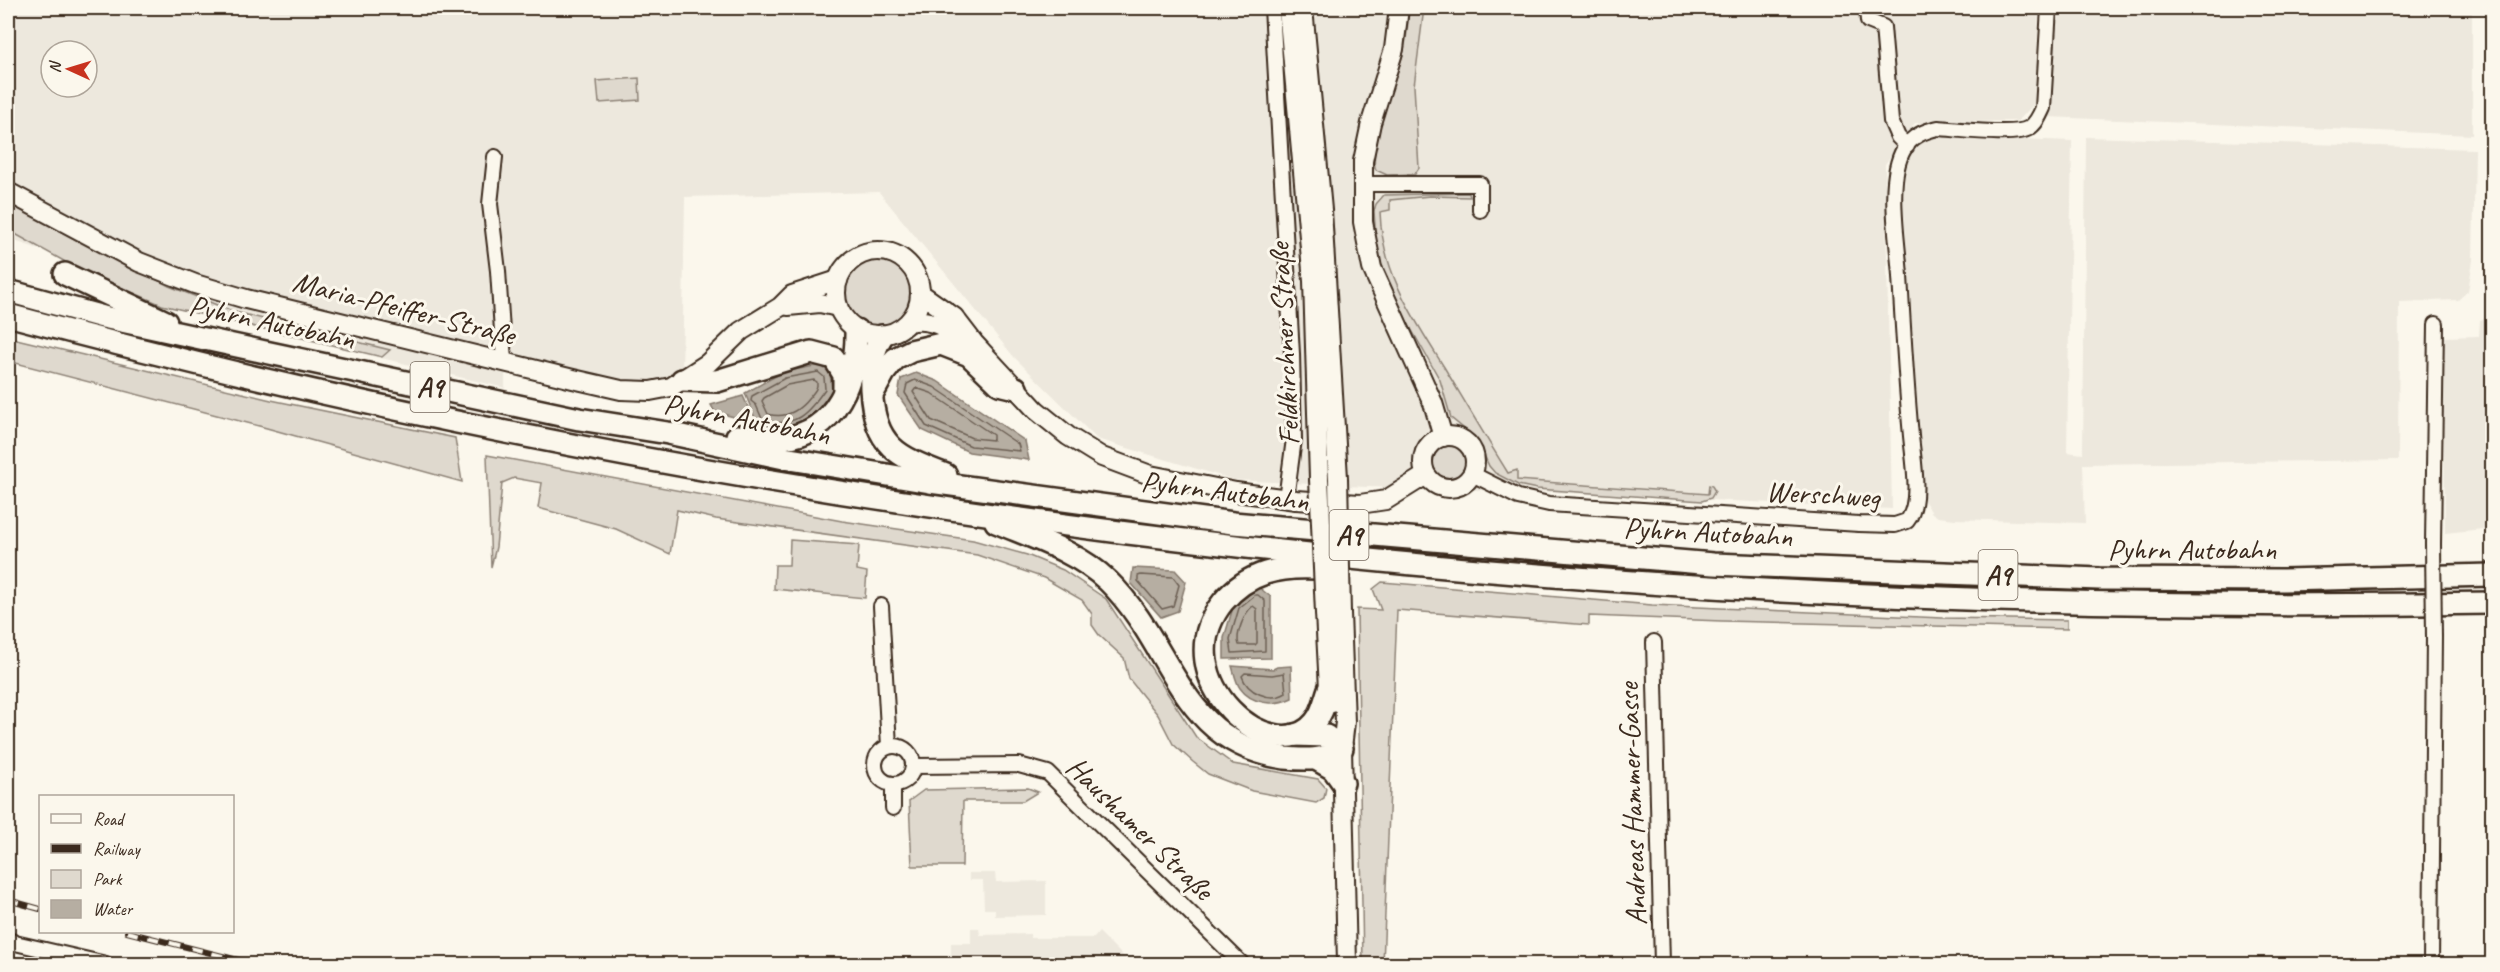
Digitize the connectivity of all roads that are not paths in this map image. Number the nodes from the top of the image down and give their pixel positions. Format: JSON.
{"nodes":[{"id":1,"x":1272,"y":8,"type":"edge"},
{"id":2,"x":1288,"y":8,"type":"edge"},
{"id":3,"x":1303,"y":8,"type":"edge"},
{"id":4,"x":1398,"y":8,"type":"edge"},
{"id":5,"x":1867,"y":8,"type":"edge"},
{"id":6,"x":2049,"y":8,"type":"edge"},
{"id":7,"x":1907,"y":146,"type":"junction"},
{"id":8,"x":495,"y":156,"type":"dead end"},
{"id":9,"x":1362,"y":184,"type":"junction"},
{"id":10,"x":8,"y":192,"type":"edge"},
{"id":11,"x":1480,"y":210,"type":"dead end"},
{"id":12,"x":65,"y":274,"type":"dead end"},
{"id":13,"x":838,"y":280,"type":"junction"},
{"id":14,"x":8,"y":291,"type":"edge"},
{"id":15,"x":920,"y":293,"type":"junction"},
{"id":16,"x":780,"y":307,"type":"junction"},
{"id":17,"x":838,"y":307,"type":"junction"},
{"id":18,"x":8,"y":315,"type":"edge"},
{"id":19,"x":909,"y":322,"type":"junction"},
{"id":20,"x":2436,"y":324,"type":"dead end"},
{"id":21,"x":856,"y":330,"type":"junction"},
{"id":22,"x":194,"y":335,"type":"junction"},
{"id":23,"x":882,"y":336,"type":"junction"},
{"id":24,"x":974,"y":343,"type":"junction"},
{"id":25,"x":504,"y":362,"type":"junction"},
{"id":26,"x":682,"y":380,"type":"junction"},
{"id":27,"x":1016,"y":388,"type":"junction"},
{"id":28,"x":844,"y":392,"type":"junction"},
{"id":29,"x":872,"y":396,"type":"junction"},
{"id":30,"x":668,"y":433,"type":"junction"},
{"id":31,"x":1443,"y":437,"type":"junction"},
{"id":32,"x":1472,"y":474,"type":"junction"},
{"id":33,"x":1426,"y":475,"type":"junction"},
{"id":34,"x":986,"y":490,"type":"junction"},
{"id":35,"x":1286,"y":499,"type":"junction"},
{"id":36,"x":967,"y":510,"type":"junction"},
{"id":37,"x":1367,"y":560,"type":"junction"},
{"id":38,"x":2493,"y":568,"type":"edge"},
{"id":39,"x":2493,"y":575,"type":"edge"},
{"id":40,"x":2446,"y":576,"type":"junction"},
{"id":41,"x":2493,"y":603,"type":"edge"},
{"id":42,"x":881,"y":606,"type":"dead end"},
{"id":43,"x":1333,"y":613,"type":"junction"},
{"id":44,"x":1654,"y":642,"type":"dead end"},
{"id":45,"x":1329,"y":689,"type":"junction"},
{"id":46,"x":1294,"y":735,"type":"junction"},
{"id":47,"x":889,"y":746,"type":"junction"},
{"id":48,"x":1342,"y":748,"type":"junction"},
{"id":49,"x":1316,"y":759,"type":"junction"},
{"id":50,"x":913,"y":766,"type":"junction"},
{"id":51,"x":1343,"y":783,"type":"junction"},
{"id":52,"x":893,"y":784,"type":"junction"},
{"id":53,"x":892,"y":808,"type":"dead end"},
{"id":54,"x":8,"y":939,"type":"edge"},
{"id":55,"x":106,"y":964,"type":"edge"},
{"id":56,"x":1242,"y":964,"type":"edge"},
{"id":57,"x":1347,"y":964,"type":"edge"},
{"id":58,"x":1662,"y":964,"type":"edge"},
{"id":59,"x":2431,"y":964,"type":"edge"}],
"edges":[{"from":1,"to":35,"type":"street"},
{"from":2,"to":43,"type":"main road","name":"Feldkirchner Straße","bridge":true},
{"from":3,"to":43,"type":"main road","name":"Feldkirchner Straße","bridge":true},
{"from":4,"to":9,"type":"main road"},
{"from":5,"to":7,"type":"street"},
{"from":6,"to":7,"type":"street"},
{"from":7,"to":32,"type":"street","name":"Werschweg"},
{"from":8,"to":25,"type":"street"},
{"from":9,"to":11,"type":"street"},
{"from":9,"to":31,"type":"main road"},
{"from":10,"to":25,"type":"main road","name":"Maria-Pfeiffer-Straße"},
{"from":12,"to":22,"type":"highway"},
{"from":13,"to":15,"type":"main road"},
{"from":13,"to":16,"type":"main road","name":"Maria-Pfeiffer-Straße"},
{"from":13,"to":17,"type":"main road"},
{"from":14,"to":22,"type":"highway","name":"Pyhrn Autobahn","number":"A9"},
{"from":15,"to":19,"type":"main road"},
{"from":15,"to":24,"type":"main road"},
{"from":16,"to":17,"type":"main road","name":"Maria-Pfeiffer-Straße"},
{"from":16,"to":26,"type":"main road","name":"Maria-Pfeiffer-Straße"},
{"from":17,"to":21,"type":"main road"},
{"from":18,"to":36,"type":"highway","name":"Pyhrn Autobahn","number":"A9"},
{"from":19,"to":23,"type":"main road"},
{"from":19,"to":24,"type":"main road"},
{"from":20,"to":59,"type":"street","bridge":true},
{"from":21,"to":23,"type":"main road"},
{"from":21,"to":28,"type":"highway"},
{"from":22,"to":30,"type":"highway","name":"Pyhrn Autobahn","number":"A9"},
{"from":23,"to":29,"type":"highway"},
{"from":24,"to":27,"type":"main road"},
{"from":25,"to":26,"type":"main road","name":"Maria-Pfeiffer-Straße"},
{"from":26,"to":28,"type":"highway"},
{"from":27,"to":29,"type":"highway"},
{"from":27,"to":35,"type":"main road"},
{"from":28,"to":30,"type":"highway"},
{"from":29,"to":34,"type":"highway"},
{"from":30,"to":34,"type":"highway","name":"Pyhrn Autobahn","number":"A9"},
{"from":31,"to":32,"type":"main road"},
{"from":31,"to":33,"type":"main road"},
{"from":32,"to":33,"type":"main road"},
{"from":33,"to":35,"type":"main road"},
{"from":34,"to":40,"type":"highway","name":"Pyhrn Autobahn","number":"A9"},
{"from":36,"to":37,"type":"highway","name":"Pyhrn Autobahn","number":"A9"},
{"from":36,"to":49,"type":"highway"},
{"from":37,"to":41,"type":"highway","name":"Pyhrn Autobahn","number":"A9"},
{"from":37,"to":46,"type":"highway"},
{"from":38,"to":40,"type":"highway"},
{"from":39,"to":40,"type":"highway","name":"Pyhrn Autobahn","number":"A9"},
{"from":42,"to":47,"type":"street"},
{"from":43,"to":45,"type":"main road","name":"Feldkirchner Straße"},
{"from":43,"to":48,"type":"main road","name":"Feldkirchner Straße"},
{"from":44,"to":58,"type":"street","name":"Andreas Hammer-Gasse"},
{"from":45,"to":46,"type":"highway"},
{"from":45,"to":48,"type":"main road","name":"Feldkirchner Straße"},
{"from":46,"to":48,"type":"highway"},
{"from":47,"to":50,"type":"street"},
{"from":47,"to":52,"type":"street"},
{"from":48,"to":49,"type":"highway"},
{"from":48,"to":51,"type":"main road","name":"Feldkirchner Straße"},
{"from":49,"to":51,"type":"highway"},
{"from":50,"to":52,"type":"street"},
{"from":50,"to":56,"type":"street","name":"Haushamer Straße"},
{"from":51,"to":57,"type":"main road","name":"Feldkirchner Straße"},
{"from":52,"to":53,"type":"street"},
{"from":54,"to":55,"type":"street"}]}
